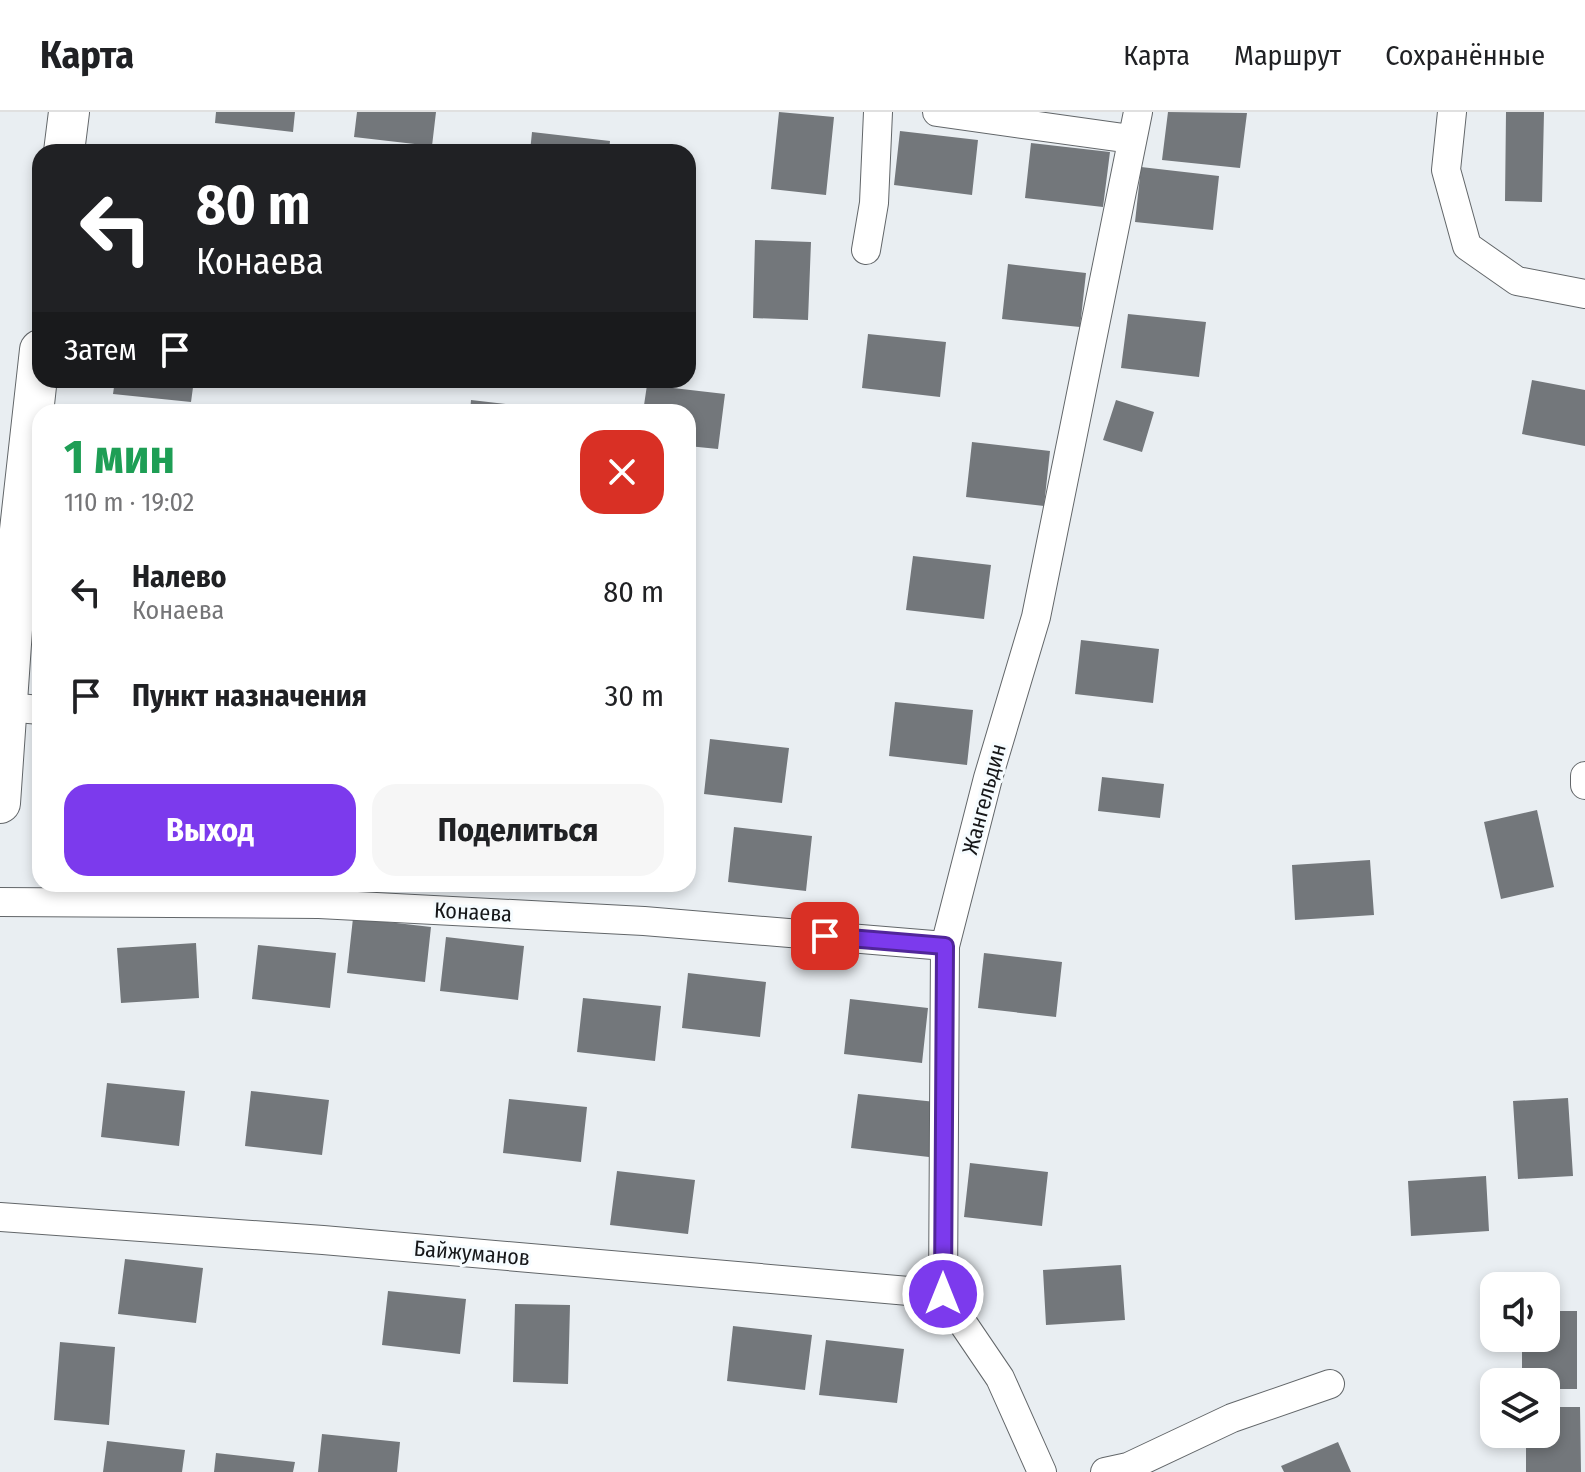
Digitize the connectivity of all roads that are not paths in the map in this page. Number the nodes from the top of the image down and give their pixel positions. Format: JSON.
{"nodes":[{"id":1,"x":69,"y":112,"type":"edge"},
{"id":2,"x":878,"y":112,"type":"edge"},
{"id":3,"x":937,"y":112,"type":"edge"},
{"id":4,"x":1452,"y":112,"type":"edge"},
{"id":5,"x":1134,"y":126,"type":"edge"},
{"id":6,"x":65,"y":144,"type":"edge"},
{"id":7,"x":866,"y":250,"type":"dead end"},
{"id":8,"x":1585,"y":294,"type":"edge"},
{"id":9,"x":32,"y":504,"type":"edge"},
{"id":10,"x":24,"y":708,"type":"edge"},
{"id":11,"x":1585,"y":776,"type":"edge"},
{"id":12,"x":1585,"y":785,"type":"edge"},
{"id":13,"x":0,"y":803,"type":"edge"},
{"id":14,"x":0,"y":902,"type":"edge"},
{"id":15,"x":945,"y":946,"type":"junction"},
{"id":16,"x":0,"y":1217,"type":"edge"},
{"id":17,"x":943,"y":1294,"type":"junction"},
{"id":18,"x":1330,"y":1384,"type":"dead end"},
{"id":19,"x":1042,"y":1472,"type":"edge"},
{"id":20,"x":1105,"y":1472,"type":"edge"}],
"edges":[{"from":1,"to":6,"type":"main road"},
{"from":2,"to":7,"type":"street"},
{"from":3,"to":5,"type":"street"},
{"from":4,"to":8,"type":"street"},
{"from":5,"to":15,"type":"street","name":"Жангельдин"},
{"from":9,"to":10,"type":"main road"},
{"from":10,"to":13,"type":"main road"},
{"from":11,"to":12,"type":"street"},
{"from":14,"to":15,"type":"street","name":"Конаева"},
{"from":15,"to":17,"type":"street","name":"Жангельдин"},
{"from":16,"to":17,"type":"street","name":"Байжуманов"},
{"from":17,"to":19,"type":"street"},
{"from":18,"to":20,"type":"street"}]}
